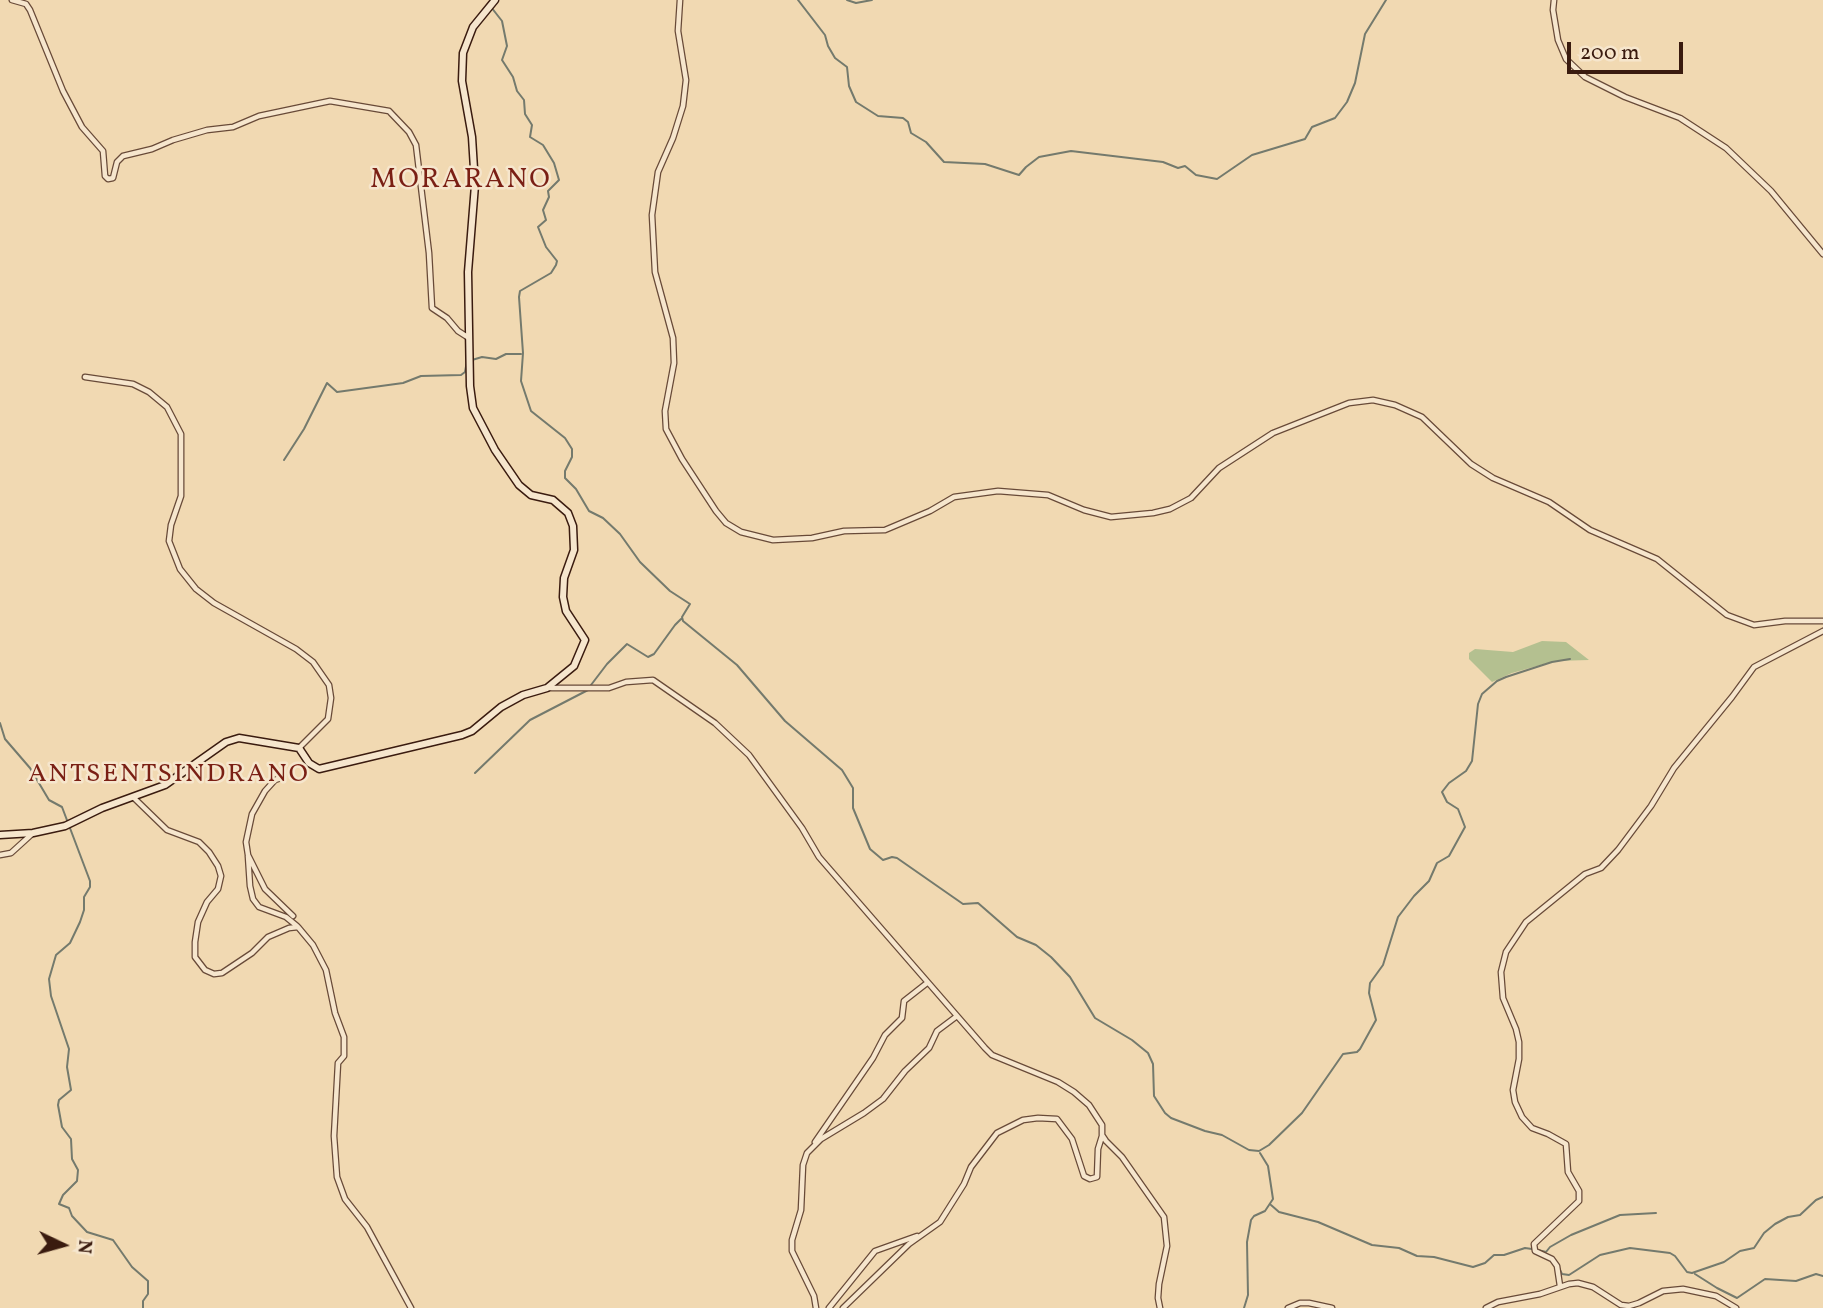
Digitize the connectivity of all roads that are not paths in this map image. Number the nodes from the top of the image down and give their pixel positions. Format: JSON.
{"nodes":[{"id":1,"x":12,"y":0,"type":"edge"},
{"id":2,"x":495,"y":0,"type":"edge"},
{"id":3,"x":680,"y":0,"type":"edge"},
{"id":4,"x":1554,"y":0,"type":"edge"},
{"id":5,"x":1823,"y":254,"type":"edge"},
{"id":6,"x":470,"y":339,"type":"junction"},
{"id":7,"x":85,"y":377,"type":"dead end"},
{"id":8,"x":1823,"y":621,"type":"edge"},
{"id":9,"x":1823,"y":631,"type":"edge"},
{"id":10,"x":547,"y":688,"type":"junction"},
{"id":11,"x":299,"y":748,"type":"junction"},
{"id":12,"x":281,"y":778,"type":"dead end"},
{"id":13,"x":133,"y":797,"type":"junction"},
{"id":14,"x":33,"y":833,"type":"junction"},
{"id":15,"x":0,"y":835,"type":"edge"},
{"id":16,"x":0,"y":855,"type":"edge"},
{"id":17,"x":248,"y":855,"type":"junction"},
{"id":18,"x":293,"y":916,"type":"dead end"},
{"id":19,"x":298,"y":927,"type":"junction"},
{"id":20,"x":927,"y":983,"type":"junction"},
{"id":21,"x":957,"y":1016,"type":"junction"},
{"id":22,"x":1102,"y":1135,"type":"junction"},
{"id":23,"x":813,"y":1145,"type":"junction"},
{"id":24,"x":924,"y":1234,"type":"junction"},
{"id":25,"x":1560,"y":1286,"type":"junction"},
{"id":26,"x":411,"y":1308,"type":"edge"},
{"id":27,"x":816,"y":1308,"type":"edge"},
{"id":28,"x":829,"y":1308,"type":"edge"},
{"id":29,"x":843,"y":1308,"type":"edge"},
{"id":30,"x":1160,"y":1308,"type":"edge"},
{"id":31,"x":1287,"y":1308,"type":"edge"},
{"id":32,"x":1332,"y":1308,"type":"edge"},
{"id":33,"x":1486,"y":1308,"type":"edge"},
{"id":34,"x":1736,"y":1308,"type":"edge"}],
"edges":[{"from":1,"to":6,"type":"street"},
{"from":2,"to":6,"type":"street"},
{"from":3,"to":8,"type":"street"},
{"from":4,"to":5,"type":"street"},
{"from":6,"to":10,"type":"street"},
{"from":7,"to":11,"type":"street"},
{"from":9,"to":25,"type":"street"},
{"from":10,"to":11,"type":"street"},
{"from":10,"to":20,"type":"street"},
{"from":11,"to":13,"type":"street"},
{"from":12,"to":17,"type":"street"},
{"from":13,"to":14,"type":"street"},
{"from":13,"to":19,"type":"street"},
{"from":14,"to":15,"type":"street"},
{"from":14,"to":16,"type":"street"},
{"from":17,"to":18,"type":"street"},
{"from":17,"to":19,"type":"street"},
{"from":19,"to":26,"type":"street"},
{"from":20,"to":21,"type":"street"},
{"from":20,"to":23,"type":"street"},
{"from":21,"to":22,"type":"street"},
{"from":21,"to":23,"type":"street"},
{"from":22,"to":24,"type":"street"},
{"from":22,"to":30,"type":"street"},
{"from":23,"to":27,"type":"street"},
{"from":24,"to":28,"type":"street"},
{"from":24,"to":29,"type":"street"},
{"from":25,"to":33,"type":"street"},
{"from":25,"to":34,"type":"street"},
{"from":31,"to":32,"type":"street"}]}
